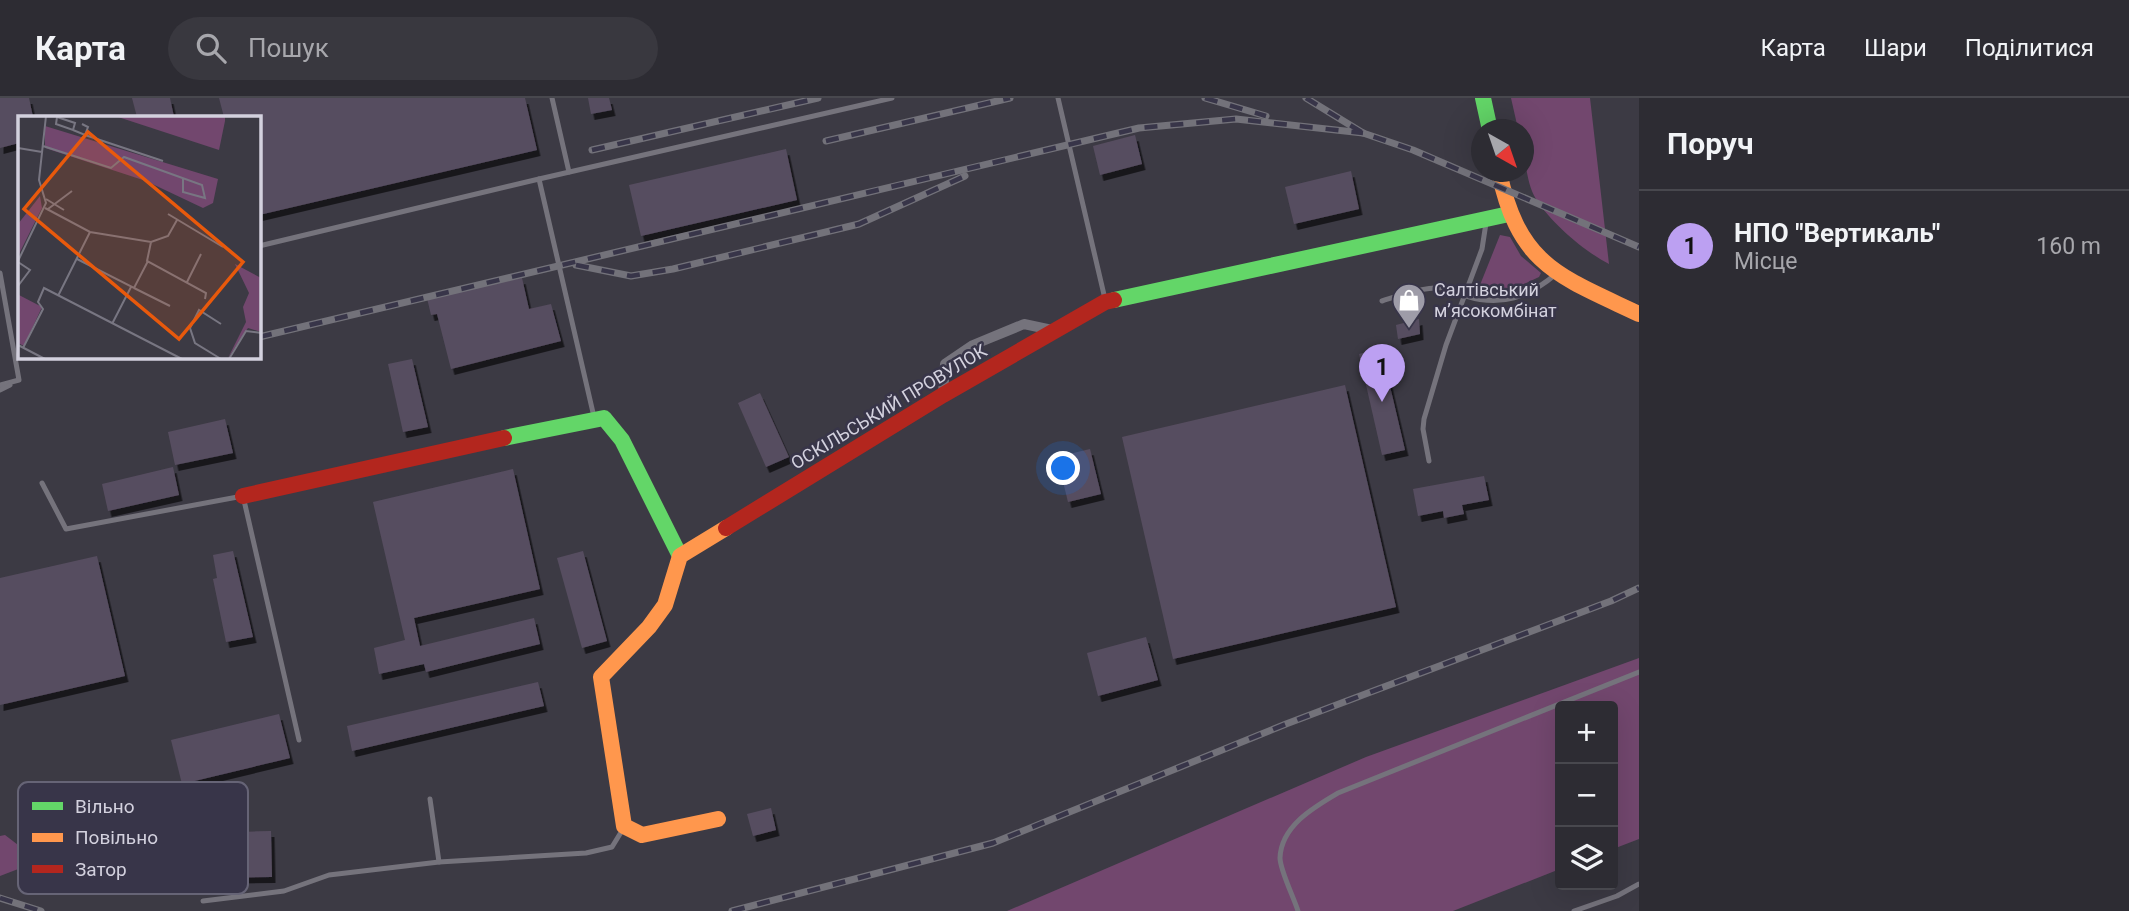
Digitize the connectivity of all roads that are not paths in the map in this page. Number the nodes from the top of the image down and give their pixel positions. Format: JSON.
{"nodes":[{"id":1,"x":552,"y":98,"type":"edge"},
{"id":2,"x":892,"y":98,"type":"edge"},
{"id":3,"x":1058,"y":98,"type":"edge"},
{"id":4,"x":1483,"y":98,"type":"edge"},
{"id":5,"x":1488,"y":119,"type":"edge"},
{"id":6,"x":569,"y":172,"type":"junction"},
{"id":7,"x":539,"y":179,"type":"junction"},
{"id":8,"x":1501,"y":182,"type":"edge"},
{"id":9,"x":1508,"y":214,"type":"junction"},
{"id":10,"x":1486,"y":219,"type":"junction"},
{"id":11,"x":261,"y":246,"type":"edge"},
{"id":12,"x":0,"y":273,"type":"edge"},
{"id":13,"x":1556,"y":274,"type":"junction"},
{"id":14,"x":1464,"y":296,"type":"junction"},
{"id":15,"x":1381,"y":301,"type":"dead end"},
{"id":16,"x":1105,"y":302,"type":"junction"},
{"id":17,"x":1639,"y":314,"type":"edge"},
{"id":18,"x":1052,"y":330,"type":"junction"},
{"id":19,"x":0,"y":388,"type":"edge"},
{"id":20,"x":943,"y":395,"type":"junction"},
{"id":21,"x":595,"y":420,"type":"junction"},
{"id":22,"x":1430,"y":461,"type":"dead end"},
{"id":23,"x":42,"y":483,"type":"dead end"},
{"id":24,"x":243,"y":496,"type":"junction"},
{"id":25,"x":680,"y":556,"type":"junction"},
{"id":26,"x":1639,"y":671,"type":"edge"},
{"id":27,"x":299,"y":740,"type":"dead end"},
{"id":28,"x":429,"y":799,"type":"dead end"},
{"id":29,"x":718,"y":819,"type":"dead end"},
{"id":30,"x":624,"y":826,"type":"junction"},
{"id":31,"x":439,"y":862,"type":"junction"},
{"id":32,"x":1639,"y":884,"type":"edge"},
{"id":33,"x":202,"y":901,"type":"dead end"},
{"id":34,"x":1298,"y":911,"type":"edge"},
{"id":35,"x":1574,"y":911,"type":"edge"}],
"edges":[{"from":1,"to":6,"type":"lane"},
{"from":2,"to":6,"type":"lane"},
{"from":3,"to":16,"type":"lane"},
{"from":4,"to":5,"type":"street"},
{"from":6,"to":7,"type":"lane"},
{"from":7,"to":11,"type":"lane"},
{"from":7,"to":21,"type":"lane"},
{"from":8,"to":9,"type":"street"},
{"from":9,"to":10,"type":"street","name":"ОСКІЛЬСЬКИЙ ПРОВУЛОК"},
{"from":9,"to":13,"type":"street"},
{"from":10,"to":14,"type":"lane"},
{"from":10,"to":16,"type":"street","name":"ОСКІЛЬСЬКИЙ ПРОВУЛОК"},
{"from":12,"to":19,"type":"lane"},
{"from":13,"to":14,"type":"lane"},
{"from":13,"to":17,"type":"street"},
{"from":14,"to":15,"type":"lane"},
{"from":14,"to":22,"type":"lane"},
{"from":16,"to":18,"type":"street","name":"ОСКІЛЬСЬКИЙ ПРОВУЛОК"},
{"from":18,"to":20,"type":"street","name":"ОСКІЛЬСЬКИЙ ПРОВУЛОК"},
{"from":18,"to":20,"type":"street"},
{"from":20,"to":25,"type":"street","name":"ОСКІЛЬСЬКИЙ ПРОВУЛОК"},
{"from":21,"to":24,"type":"street"},
{"from":21,"to":25,"type":"street"},
{"from":23,"to":24,"type":"lane"},
{"from":24,"to":27,"type":"lane"},
{"from":25,"to":30,"type":"street"},
{"from":26,"to":34,"type":"lane"},
{"from":28,"to":31,"type":"lane"},
{"from":29,"to":30,"type":"street"},
{"from":30,"to":31,"type":"lane"},
{"from":31,"to":33,"type":"lane"},
{"from":32,"to":35,"type":"lane"}]}
